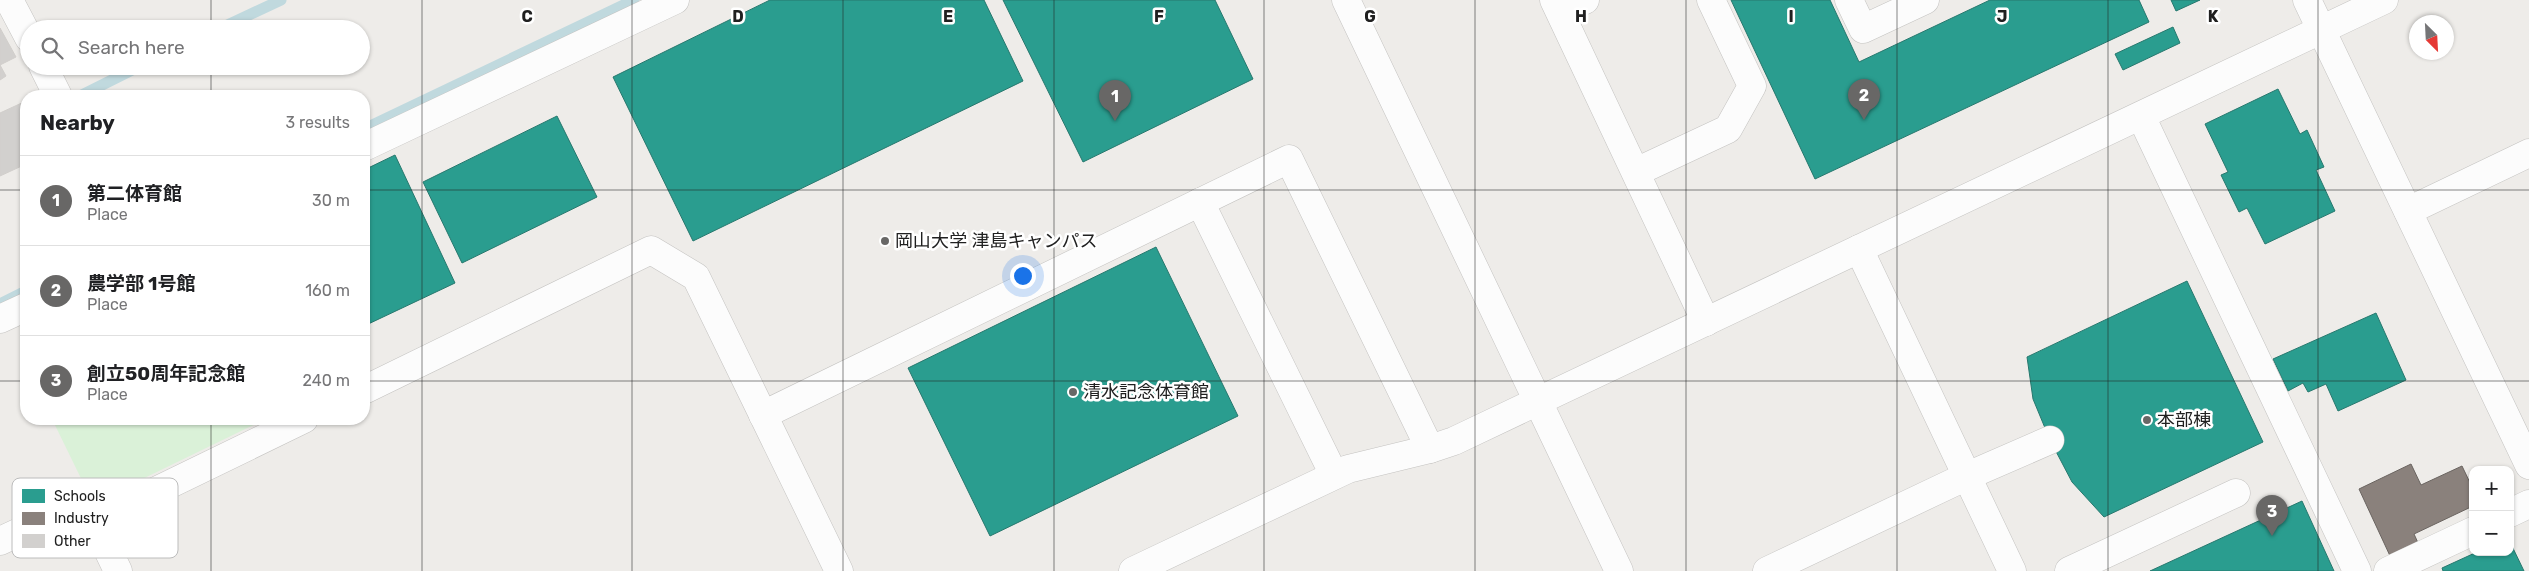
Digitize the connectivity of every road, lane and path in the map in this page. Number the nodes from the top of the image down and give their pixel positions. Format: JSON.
{"nodes":[{"id":1,"x":9,"y":0,"type":"edge"},
{"id":2,"x":675,"y":0,"type":"edge"},
{"id":3,"x":1346,"y":0,"type":"edge"},
{"id":4,"x":1585,"y":0,"type":"edge"},
{"id":5,"x":1711,"y":0,"type":"edge"},
{"id":6,"x":1849,"y":0,"type":"edge"},
{"id":7,"x":1925,"y":0,"type":"edge"},
{"id":8,"x":2307,"y":0,"type":"edge"},
{"id":9,"x":2384,"y":0,"type":"edge"},
{"id":10,"x":1557,"y":6,"type":"edge"},
{"id":11,"x":20,"y":21,"type":"edge"},
{"id":12,"x":2321,"y":30,"type":"junction"},
{"id":13,"x":48,"y":75,"type":"edge"},
{"id":14,"x":55,"y":90,"type":"edge"},
{"id":15,"x":2141,"y":116,"type":"junction"},
{"id":16,"x":370,"y":144,"type":"edge"},
{"id":17,"x":2529,"y":153,"type":"edge"},
{"id":18,"x":1636,"y":172,"type":"junction"},
{"id":19,"x":1200,"y":202,"type":"junction"},
{"id":20,"x":2408,"y":211,"type":"junction"},
{"id":21,"x":1859,"y":249,"type":"junction"},
{"id":22,"x":20,"y":310,"type":"edge"},
{"id":23,"x":0,"y":320,"type":"edge"},
{"id":24,"x":1706,"y":322,"type":"junction"},
{"id":25,"x":370,"y":387,"type":"edge"},
{"id":26,"x":1538,"y":401,"type":"junction"},
{"id":27,"x":763,"y":415,"type":"junction"},
{"id":28,"x":292,"y":425,"type":"edge"},
{"id":29,"x":2050,"y":440,"type":"dead end"},
{"id":30,"x":1430,"y":449,"type":"junction"},
{"id":31,"x":2529,"y":465,"type":"edge"},
{"id":32,"x":1334,"y":475,"type":"junction"},
{"id":33,"x":1965,"y":477,"type":"junction"},
{"id":34,"x":178,"y":480,"type":"edge"},
{"id":35,"x":2236,"y":493,"type":"dead end"},
{"id":36,"x":2529,"y":504,"type":"edge"},
{"id":37,"x":2514,"y":511,"type":"edge"},
{"id":38,"x":2469,"y":533,"type":"edge"},
{"id":39,"x":12,"y":535,"type":"edge"},
{"id":40,"x":0,"y":541,"type":"edge"},
{"id":41,"x":112,"y":558,"type":"edge"},
{"id":42,"x":118,"y":571,"type":"edge"},
{"id":43,"x":839,"y":571,"type":"edge"},
{"id":44,"x":1133,"y":571,"type":"edge"},
{"id":45,"x":1619,"y":571,"type":"edge"},
{"id":46,"x":1767,"y":571,"type":"edge"},
{"id":47,"x":2012,"y":571,"type":"edge"},
{"id":48,"x":2070,"y":571,"type":"edge"},
{"id":49,"x":2357,"y":571,"type":"edge"},
{"id":50,"x":2388,"y":571,"type":"edge"}],
"edges":[{"from":1,"to":11,"type":"street"},
{"from":2,"to":16,"type":"street"},
{"from":3,"to":26,"type":"street"},
{"from":4,"to":10,"type":"street"},
{"from":5,"to":18,"type":"street"},
{"from":6,"to":7,"type":"street"},
{"from":8,"to":12,"type":"street"},
{"from":9,"to":12,"type":"street"},
{"from":10,"to":18,"type":"street"},
{"from":12,"to":15,"type":"street"},
{"from":12,"to":20,"type":"street"},
{"from":13,"to":14,"type":"street"},
{"from":15,"to":21,"type":"street"},
{"from":15,"to":49,"type":"street"},
{"from":17,"to":20,"type":"street"},
{"from":18,"to":24,"type":"street"},
{"from":19,"to":27,"type":"street"},
{"from":19,"to":30,"type":"street"},
{"from":19,"to":32,"type":"street"},
{"from":20,"to":31,"type":"street"},
{"from":21,"to":24,"type":"street"},
{"from":21,"to":33,"type":"street"},
{"from":22,"to":23,"type":"street"},
{"from":24,"to":26,"type":"street"},
{"from":25,"to":27,"type":"street"},
{"from":26,"to":30,"type":"street"},
{"from":26,"to":45,"type":"street"},
{"from":27,"to":43,"type":"street"},
{"from":28,"to":34,"type":"street"},
{"from":29,"to":33,"type":"street"},
{"from":30,"to":32,"type":"street"},
{"from":32,"to":44,"type":"street"},
{"from":33,"to":46,"type":"street"},
{"from":33,"to":47,"type":"street"},
{"from":35,"to":48,"type":"street"},
{"from":36,"to":37,"type":"street"},
{"from":38,"to":50,"type":"street"},
{"from":39,"to":40,"type":"street"},
{"from":41,"to":42,"type":"street"}]}
